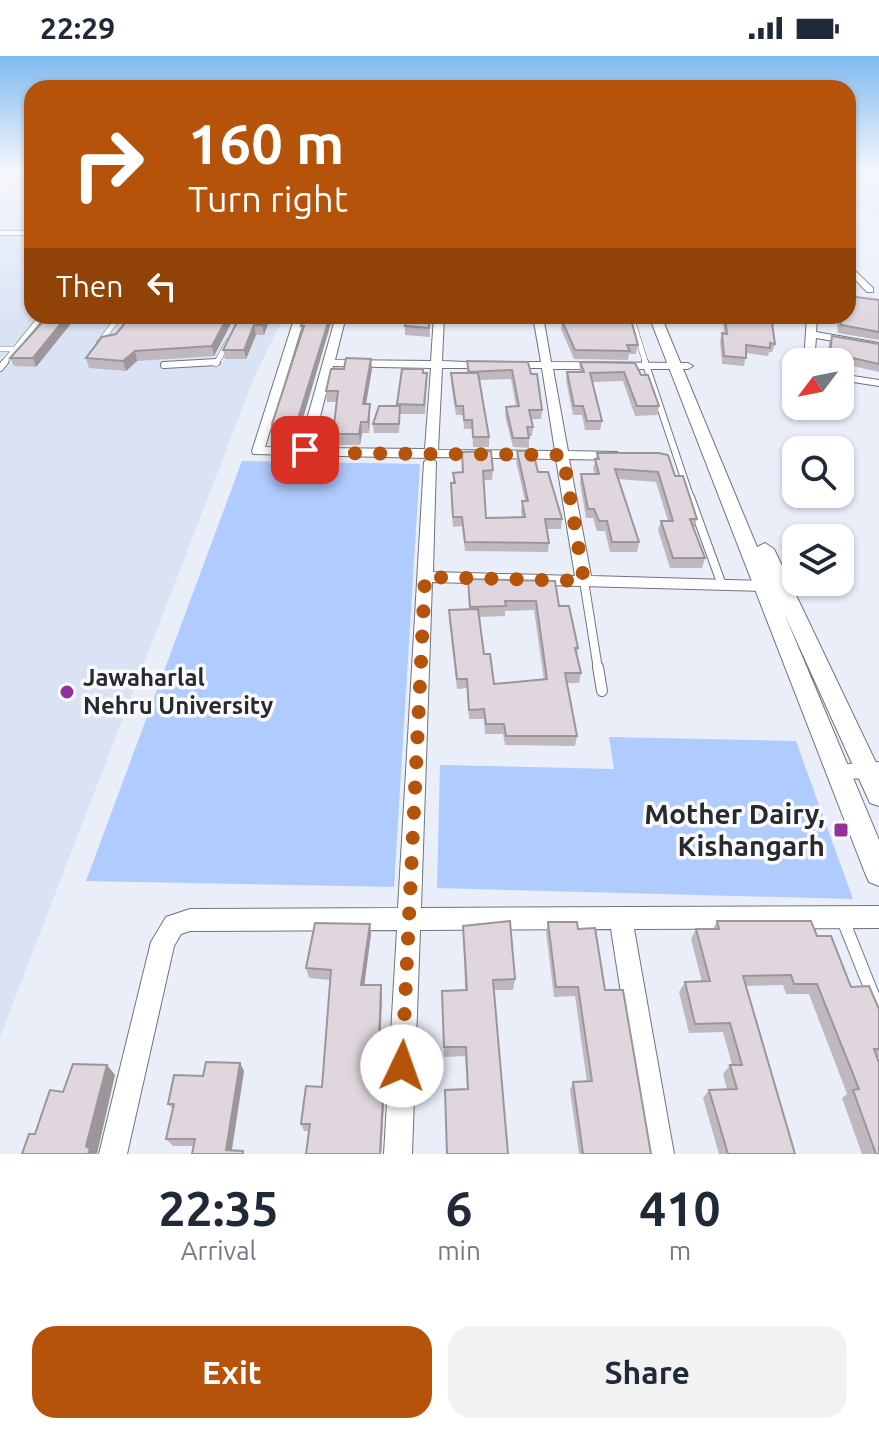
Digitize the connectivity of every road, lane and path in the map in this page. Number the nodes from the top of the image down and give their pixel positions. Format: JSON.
{"nodes":[{"id":1,"x":0,"y":233,"type":"edge"},
{"id":2,"x":24,"y":233,"type":"edge"},
{"id":3,"x":856,"y":274,"type":"edge"},
{"id":4,"x":874,"y":290,"type":"edge"},
{"id":5,"x":35,"y":324,"type":"edge"},
{"id":6,"x":114,"y":324,"type":"edge"},
{"id":7,"x":298,"y":324,"type":"edge"},
{"id":8,"x":339,"y":324,"type":"edge"},
{"id":9,"x":439,"y":324,"type":"edge"},
{"id":10,"x":539,"y":324,"type":"edge"},
{"id":11,"x":634,"y":324,"type":"edge"},
{"id":12,"x":659,"y":324,"type":"edge"},
{"id":13,"x":670,"y":324,"type":"edge"},
{"id":14,"x":812,"y":324,"type":"edge"},
{"id":15,"x":811,"y":334,"type":"junction"},
{"id":16,"x":229,"y":339,"type":"edge"},
{"id":17,"x":99,"y":343,"type":"edge"},
{"id":18,"x":879,"y":346,"type":"edge"},
{"id":19,"x":810,"y":348,"type":"edge"},
{"id":20,"x":0,"y":349,"type":"edge"},
{"id":21,"x":14,"y":349,"type":"junction"},
{"id":22,"x":328,"y":363,"type":"junction"},
{"id":23,"x":438,"y":364,"type":"junction"},
{"id":24,"x":164,"y":365,"type":"dead end"},
{"id":25,"x":545,"y":365,"type":"junction"},
{"id":26,"x":681,"y":366,"type":"junction"},
{"id":27,"x":648,"y":367,"type":"junction"},
{"id":28,"x":0,"y":368,"type":"edge"},
{"id":29,"x":854,"y":379,"type":"edge"},
{"id":30,"x":879,"y":383,"type":"edge"},
{"id":31,"x":305,"y":450,"type":"junction"},
{"id":32,"x":563,"y":455,"type":"junction"},
{"id":33,"x":633,"y":456,"type":"edge"},
{"id":34,"x":430,"y":458,"type":"junction"},
{"id":35,"x":425,"y":577,"type":"junction"},
{"id":36,"x":584,"y":581,"type":"junction"},
{"id":37,"x":722,"y":585,"type":"junction"},
{"id":38,"x":766,"y":586,"type":"junction"},
{"id":39,"x":602,"y":691,"type":"dead end"},
{"id":40,"x":874,"y":770,"type":"edge"},
{"id":41,"x":839,"y":771,"type":"junction"},
{"id":42,"x":879,"y":795,"type":"edge"},
{"id":43,"x":879,"y":873,"type":"edge"},
{"id":44,"x":841,"y":915,"type":"junction"},
{"id":45,"x":879,"y":917,"type":"edge"},
{"id":46,"x":409,"y":918,"type":"junction"},
{"id":47,"x":621,"y":920,"type":"junction"},
{"id":48,"x":879,"y":1010,"type":"edge"},
{"id":49,"x":113,"y":1154,"type":"edge"},
{"id":50,"x":398,"y":1154,"type":"edge"},
{"id":51,"x":660,"y":1154,"type":"edge"}],
"edges":[{"from":1,"to":2,"type":"lane"},
{"from":3,"to":4,"type":"street"},
{"from":5,"to":21,"type":"lane"},
{"from":6,"to":17,"type":"lane"},
{"from":7,"to":31,"type":"street"},
{"from":8,"to":22,"type":"street"},
{"from":9,"to":23,"type":"street"},
{"from":10,"to":25,"type":"street"},
{"from":11,"to":27,"type":"lane"},
{"from":12,"to":26,"type":"street"},
{"from":13,"to":26,"type":"street"},
{"from":14,"to":15,"type":"street"},
{"from":15,"to":18,"type":"street"},
{"from":15,"to":19,"type":"street"},
{"from":16,"to":24,"type":"lane"},
{"from":20,"to":21,"type":"lane"},
{"from":21,"to":28,"type":"lane"},
{"from":22,"to":23,"type":"street"},
{"from":22,"to":31,"type":"street"},
{"from":23,"to":25,"type":"street"},
{"from":23,"to":34,"type":"street"},
{"from":25,"to":27,"type":"street"},
{"from":25,"to":32,"type":"street"},
{"from":26,"to":27,"type":"street"},
{"from":26,"to":38,"type":"street"},
{"from":26,"to":40,"type":"street"},
{"from":27,"to":37,"type":"lane"},
{"from":29,"to":30,"type":"street"},
{"from":31,"to":34,"type":"street"},
{"from":32,"to":33,"type":"street"},
{"from":32,"to":34,"type":"street"},
{"from":32,"to":36,"type":"street"},
{"from":34,"to":35,"type":"street"},
{"from":35,"to":36,"type":"street"},
{"from":35,"to":46,"type":"street"},
{"from":36,"to":37,"type":"street"},
{"from":36,"to":39,"type":"lane"},
{"from":37,"to":38,"type":"street"},
{"from":38,"to":41,"type":"street"},
{"from":40,"to":41,"type":"street"},
{"from":40,"to":42,"type":"street"},
{"from":41,"to":43,"type":"street"},
{"from":44,"to":45,"type":"street"},
{"from":44,"to":47,"type":"street"},
{"from":44,"to":48,"type":"lane"},
{"from":46,"to":47,"type":"street"},
{"from":46,"to":49,"type":"street"},
{"from":46,"to":50,"type":"street"},
{"from":47,"to":51,"type":"street"}]}
